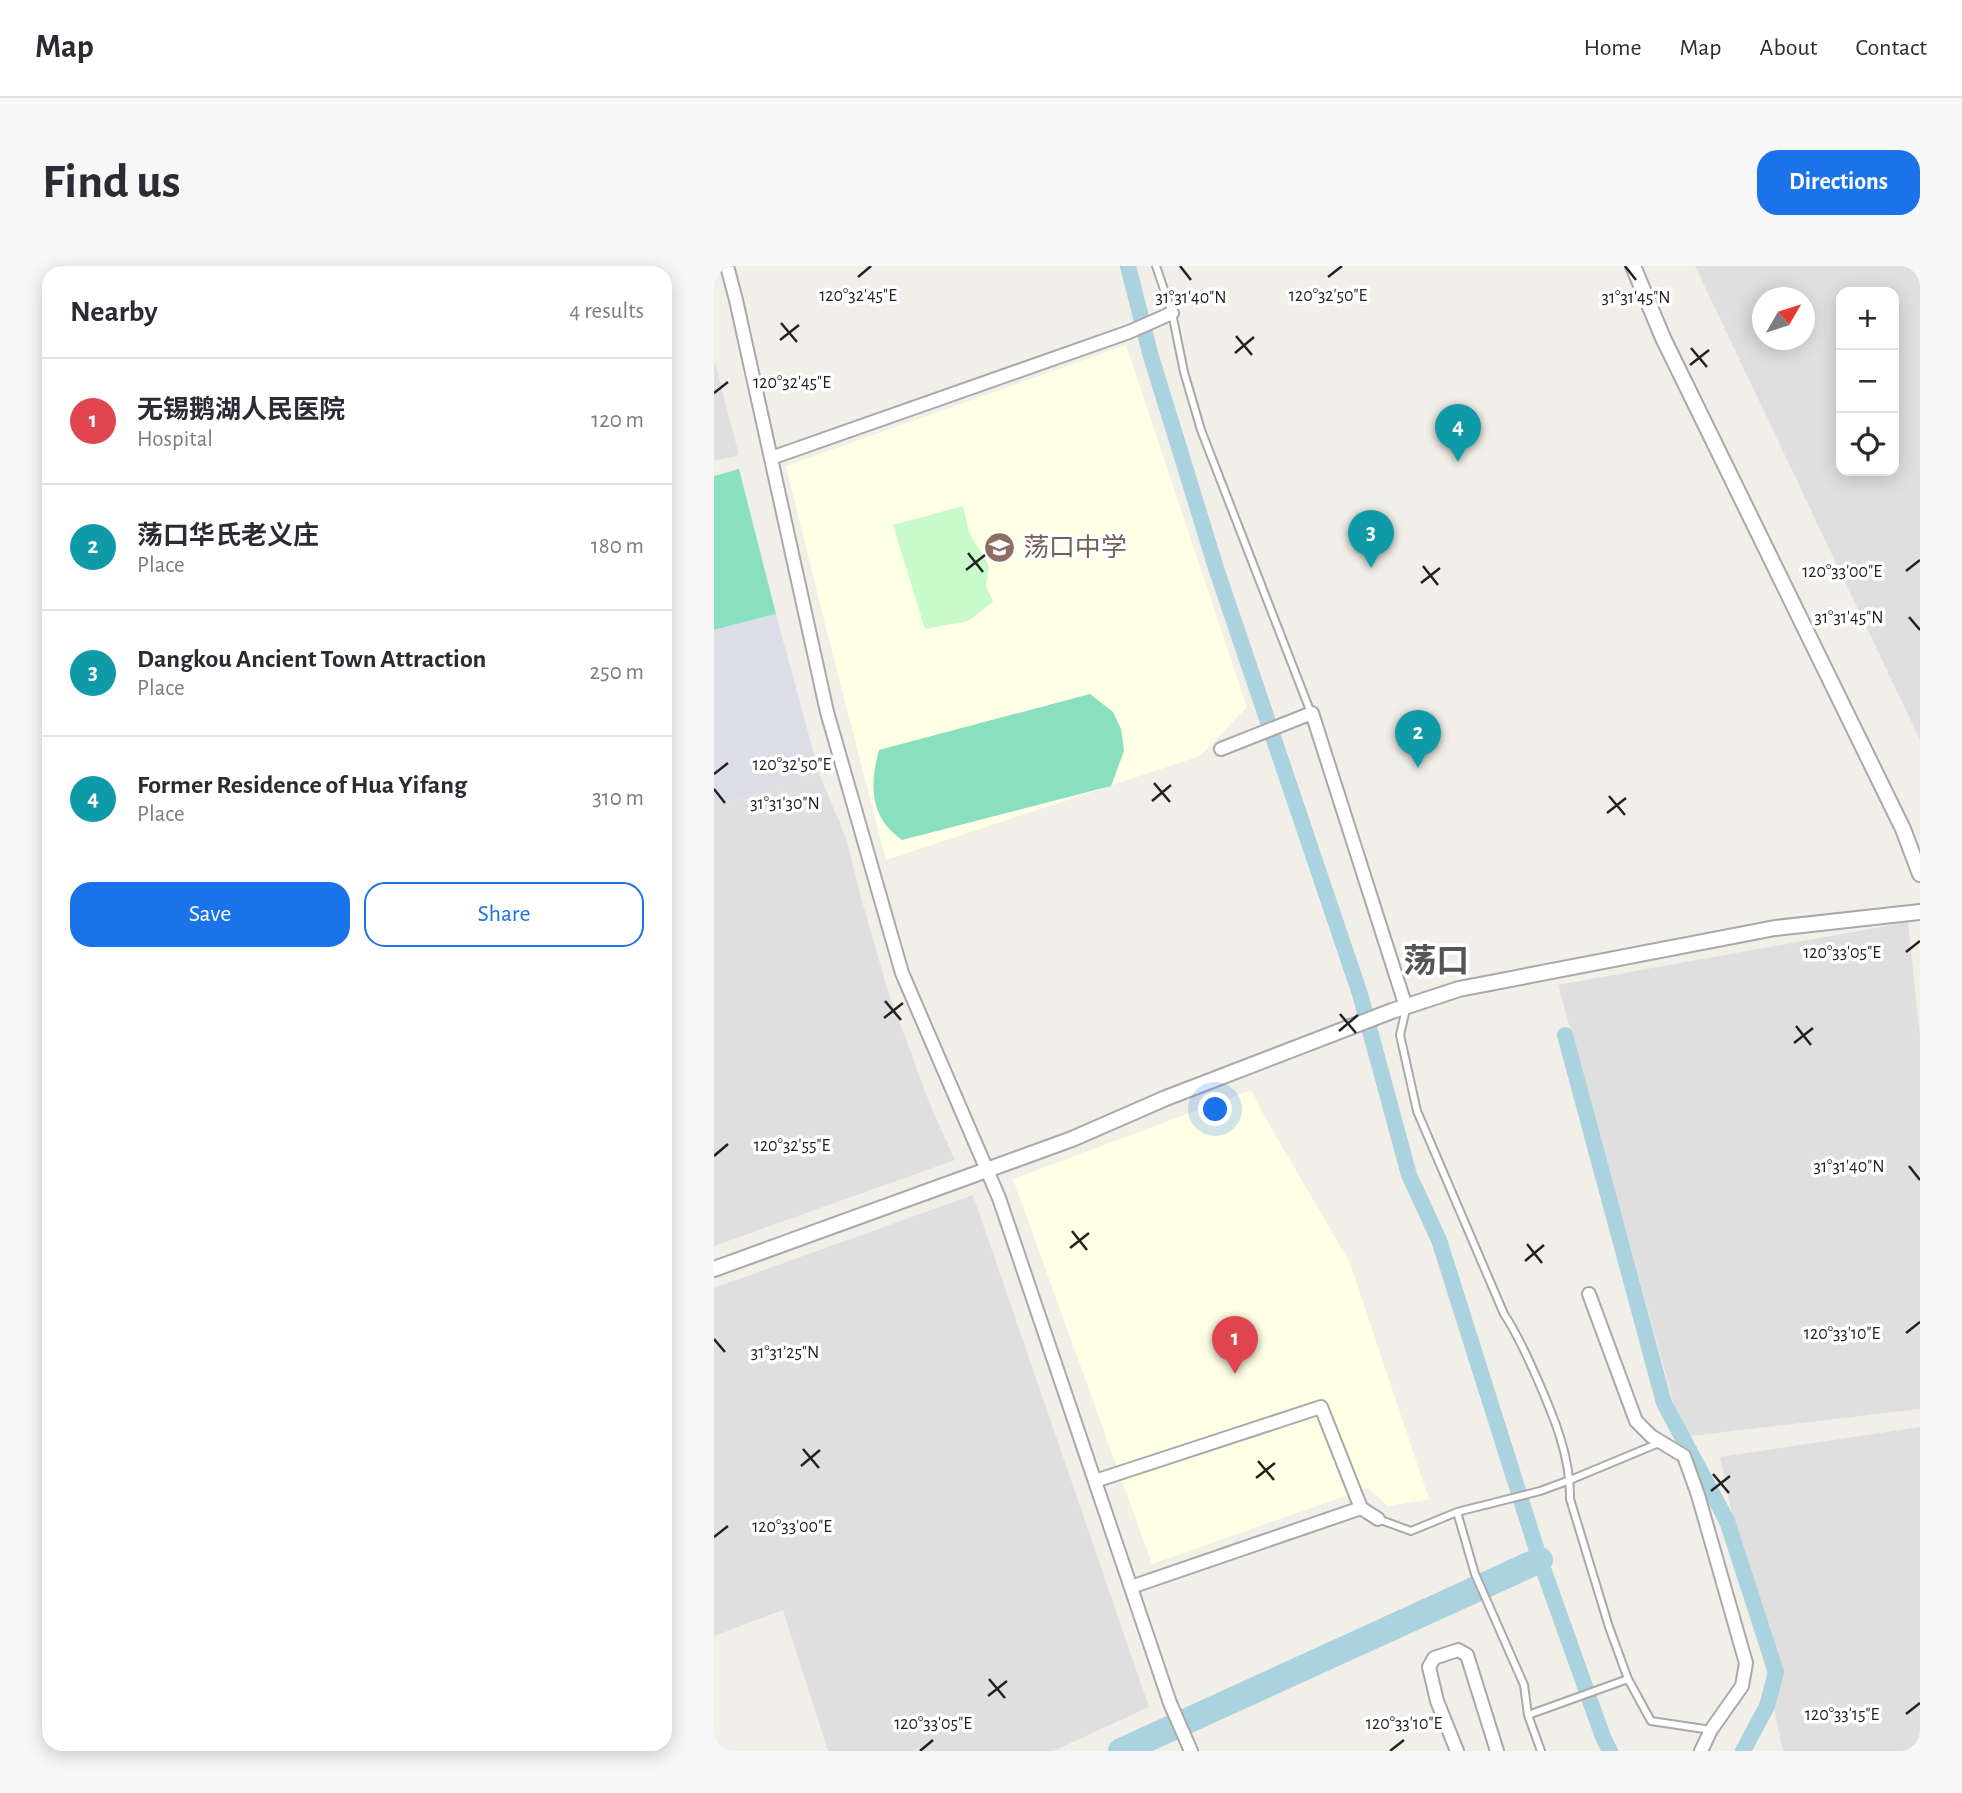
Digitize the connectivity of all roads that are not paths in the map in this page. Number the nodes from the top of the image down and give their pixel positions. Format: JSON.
{"nodes":[{"id":1,"x":727,"y":266,"type":"edge"},
{"id":2,"x":1156,"y":266,"type":"edge"},
{"id":3,"x":1633,"y":266,"type":"edge"},
{"id":4,"x":1172,"y":313,"type":"junction"},
{"id":5,"x":771,"y":458,"type":"junction"},
{"id":6,"x":1311,"y":713,"type":"junction"},
{"id":7,"x":1221,"y":749,"type":"dead end"},
{"id":8,"x":1920,"y":874,"type":"edge"},
{"id":9,"x":1920,"y":912,"type":"edge"},
{"id":10,"x":1399,"y":1009,"type":"junction"},
{"id":11,"x":987,"y":1170,"type":"junction"},
{"id":12,"x":714,"y":1269,"type":"edge"},
{"id":13,"x":1589,"y":1294,"type":"dead end"},
{"id":14,"x":1660,"y":1442,"type":"junction"},
{"id":15,"x":1570,"y":1480,"type":"junction"},
{"id":16,"x":1095,"y":1481,"type":"junction"},
{"id":17,"x":1361,"y":1508,"type":"junction"},
{"id":18,"x":1457,"y":1512,"type":"junction"},
{"id":19,"x":1378,"y":1519,"type":"joint"},
{"id":20,"x":1131,"y":1587,"type":"junction"},
{"id":21,"x":1628,"y":1679,"type":"junction"},
{"id":22,"x":1528,"y":1715,"type":"junction"},
{"id":23,"x":1711,"y":1730,"type":"junction"},
{"id":24,"x":1191,"y":1751,"type":"edge"},
{"id":25,"x":1457,"y":1751,"type":"edge"},
{"id":26,"x":1497,"y":1751,"type":"edge"},
{"id":27,"x":1541,"y":1751,"type":"edge"},
{"id":28,"x":1701,"y":1751,"type":"edge"}],
"edges":[{"from":1,"to":5,"type":"street"},
{"from":2,"to":4,"type":"lane"},
{"from":3,"to":8,"type":"street"},
{"from":4,"to":5,"type":"street"},
{"from":4,"to":6,"type":"lane"},
{"from":5,"to":11,"type":"street"},
{"from":6,"to":7,"type":"street"},
{"from":6,"to":10,"type":"street"},
{"from":9,"to":10,"type":"street"},
{"from":10,"to":11,"type":"street"},
{"from":10,"to":15,"type":"lane"},
{"from":11,"to":12,"type":"street"},
{"from":11,"to":16,"type":"street"},
{"from":13,"to":14,"type":"street"},
{"from":14,"to":15,"type":"lane"},
{"from":14,"to":23,"type":"street"},
{"from":15,"to":18,"type":"lane"},
{"from":15,"to":21,"type":"lane"},
{"from":16,"to":17,"type":"street"},
{"from":16,"to":20,"type":"street"},
{"from":17,"to":19,"type":"street"},
{"from":17,"to":20,"type":"street"},
{"from":18,"to":19,"type":"lane"},
{"from":18,"to":22,"type":"lane"},
{"from":20,"to":24,"type":"street"},
{"from":21,"to":22,"type":"lane"},
{"from":21,"to":23,"type":"lane"},
{"from":22,"to":27,"type":"lane"},
{"from":23,"to":28,"type":"street"},
{"from":25,"to":26,"type":"street"}]}
